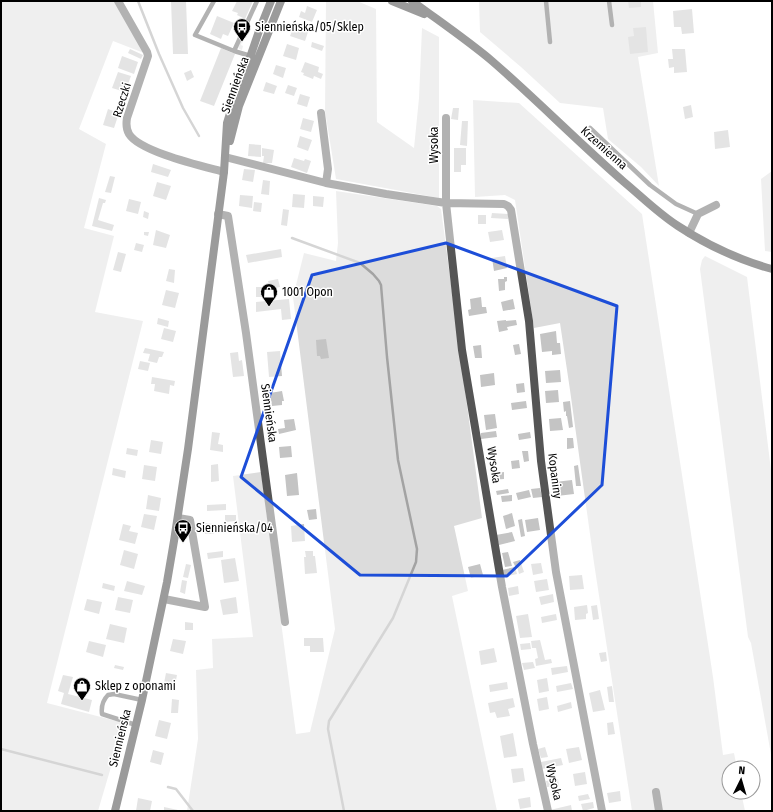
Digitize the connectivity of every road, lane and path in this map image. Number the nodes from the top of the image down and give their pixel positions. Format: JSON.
{"nodes":[{"id":1,"x":118,"y":1,"type":"edge"},
{"id":2,"x":214,"y":1,"type":"edge"},
{"id":3,"x":257,"y":1,"type":"edge"},
{"id":4,"x":271,"y":1,"type":"edge"},
{"id":5,"x":281,"y":1,"type":"edge"},
{"id":6,"x":392,"y":1,"type":"edge"},
{"id":7,"x":412,"y":1,"type":"edge"},
{"id":8,"x":546,"y":1,"type":"edge"},
{"id":9,"x":609,"y":1,"type":"edge"},
{"id":10,"x":436,"y":19,"type":"junction"},
{"id":11,"x":612,"y":25,"type":"dead end"},
{"id":12,"x":550,"y":42,"type":"dead end"},
{"id":13,"x":234,"y":51,"type":"junction"},
{"id":14,"x":254,"y":56,"type":"junction"},
{"id":15,"x":321,"y":113,"type":"dead end"},
{"id":16,"x":446,"y":118,"type":"dead end"},
{"id":17,"x":590,"y":128,"type":"dead end"},
{"id":18,"x":225,"y":157,"type":"junction"},
{"id":19,"x":224,"y":172,"type":"junction"},
{"id":20,"x":326,"y":183,"type":"junction"},
{"id":21,"x":446,"y":203,"type":"junction"},
{"id":22,"x":716,"y":205,"type":"dead end"},
{"id":23,"x":218,"y":214,"type":"junction"},
{"id":24,"x":698,"y":214,"type":"junction"},
{"id":25,"x":689,"y":233,"type":"junction"},
{"id":26,"x":772,"y":269,"type":"edge"},
{"id":27,"x":178,"y":518,"type":"junction"},
{"id":28,"x":164,"y":599,"type":"junction"},
{"id":29,"x":285,"y":622,"type":"dead end"},
{"id":30,"x":142,"y":700,"type":"junction"},
{"id":31,"x":136,"y":725,"type":"junction"},
{"id":32,"x":656,"y":792,"type":"dead end"},
{"id":33,"x":115,"y":811,"type":"edge"},
{"id":34,"x":548,"y":811,"type":"edge"},
{"id":35,"x":602,"y":811,"type":"edge"},
{"id":36,"x":659,"y":811,"type":"edge"}],
"edges":[{"from":1,"to":19,"type":"street","name":"Rzeczki"},
{"from":2,"to":13,"type":"lane"},
{"from":3,"to":13,"type":"lane"},
{"from":4,"to":14,"type":"main road","name":"Siennieńska"},
{"from":5,"to":14,"type":"main road","name":"Siennieńska"},
{"from":6,"to":10,"type":"main road","name":"Krzemienna"},
{"from":7,"to":10,"type":"main road","name":"Krzemienna"},
{"from":8,"to":12,"type":"lane"},
{"from":9,"to":11,"type":"lane"},
{"from":10,"to":25,"type":"main road","name":"Krzemienna"},
{"from":13,"to":14,"type":"lane"},
{"from":14,"to":18,"type":"main road","name":"Siennieńska"},
{"from":15,"to":20,"type":"street"},
{"from":16,"to":21,"type":"street","name":"Wysoka"},
{"from":17,"to":24,"type":"lane"},
{"from":18,"to":19,"type":"main road","name":"Siennieńska"},
{"from":18,"to":20,"type":"street"},
{"from":19,"to":23,"type":"main road","name":"Siennieńska"},
{"from":20,"to":21,"type":"street"},
{"from":21,"to":34,"type":"street","name":"Wysoka"},
{"from":21,"to":35,"type":"street","name":"Kopaniny"},
{"from":22,"to":24,"type":"street"},
{"from":23,"to":27,"type":"main road","name":"Siennieńska"},
{"from":23,"to":29,"type":"street","name":"Siennieńska"},
{"from":24,"to":25,"type":"street"},
{"from":25,"to":26,"type":"main road","name":"Krzemienna"},
{"from":27,"to":28,"type":"main road","name":"Siennieńska"},
{"from":27,"to":28,"type":"street"},
{"from":28,"to":30,"type":"main road","name":"Siennieńska"},
{"from":30,"to":31,"type":"main road","name":"Siennieńska"},
{"from":30,"to":31,"type":"lane"},
{"from":31,"to":33,"type":"main road","name":"Siennieńska"},
{"from":32,"to":36,"type":"street"}]}
